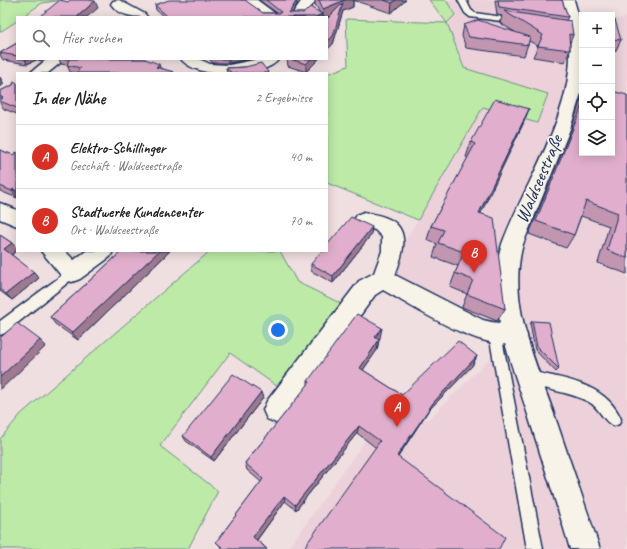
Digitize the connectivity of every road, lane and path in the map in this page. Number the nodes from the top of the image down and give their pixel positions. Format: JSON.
{"nodes":[{"id":1,"x":248,"y":0,"type":"edge"},
{"id":2,"x":309,"y":0,"type":"edge"},
{"id":3,"x":462,"y":0,"type":"edge"},
{"id":4,"x":567,"y":0,"type":"edge"},
{"id":5,"x":117,"y":6,"type":"edge"},
{"id":6,"x":138,"y":16,"type":"edge"},
{"id":7,"x":272,"y":16,"type":"edge"},
{"id":8,"x":297,"y":16,"type":"edge"},
{"id":9,"x":521,"y":22,"type":"edge"},
{"id":10,"x":56,"y":60,"type":"edge"},
{"id":11,"x":269,"y":60,"type":"edge"},
{"id":12,"x":194,"y":65,"type":"edge"},
{"id":13,"x":39,"y":72,"type":"edge"},
{"id":14,"x":0,"y":212,"type":"edge"},
{"id":15,"x":16,"y":218,"type":"edge"},
{"id":16,"x":364,"y":220,"type":"dead end"},
{"id":17,"x":53,"y":252,"type":"edge"},
{"id":18,"x":101,"y":252,"type":"edge"},
{"id":19,"x":72,"y":273,"type":"junction"},
{"id":20,"x":382,"y":279,"type":"junction"},
{"id":21,"x":0,"y":329,"type":"edge"},
{"id":22,"x":505,"y":334,"type":"junction"},
{"id":23,"x":528,"y":377,"type":"junction"},
{"id":24,"x":276,"y":410,"type":"dead end"},
{"id":25,"x":614,"y":419,"type":"dead end"},
{"id":26,"x":535,"y":549,"type":"edge"},
{"id":27,"x":585,"y":549,"type":"edge"}],
"edges":[{"from":1,"to":7,"type":"street"},
{"from":2,"to":8,"type":"street"},
{"from":3,"to":9,"type":"lane"},
{"from":4,"to":22,"type":"street","name":"Waldseestraße"},
{"from":5,"to":6,"type":"street"},
{"from":10,"to":13,"type":"street"},
{"from":11,"to":12,"type":"street"},
{"from":14,"to":15,"type":"street"},
{"from":16,"to":20,"type":"street"},
{"from":17,"to":19,"type":"street"},
{"from":18,"to":19,"type":"street"},
{"from":19,"to":21,"type":"lane"},
{"from":20,"to":22,"type":"street"},
{"from":20,"to":24,"type":"street"},
{"from":22,"to":23,"type":"street","name":"Waldseestraße"},
{"from":22,"to":26,"type":"lane"},
{"from":23,"to":25,"type":"lane"},
{"from":23,"to":27,"type":"street","name":"Waldseestraße"}]}
